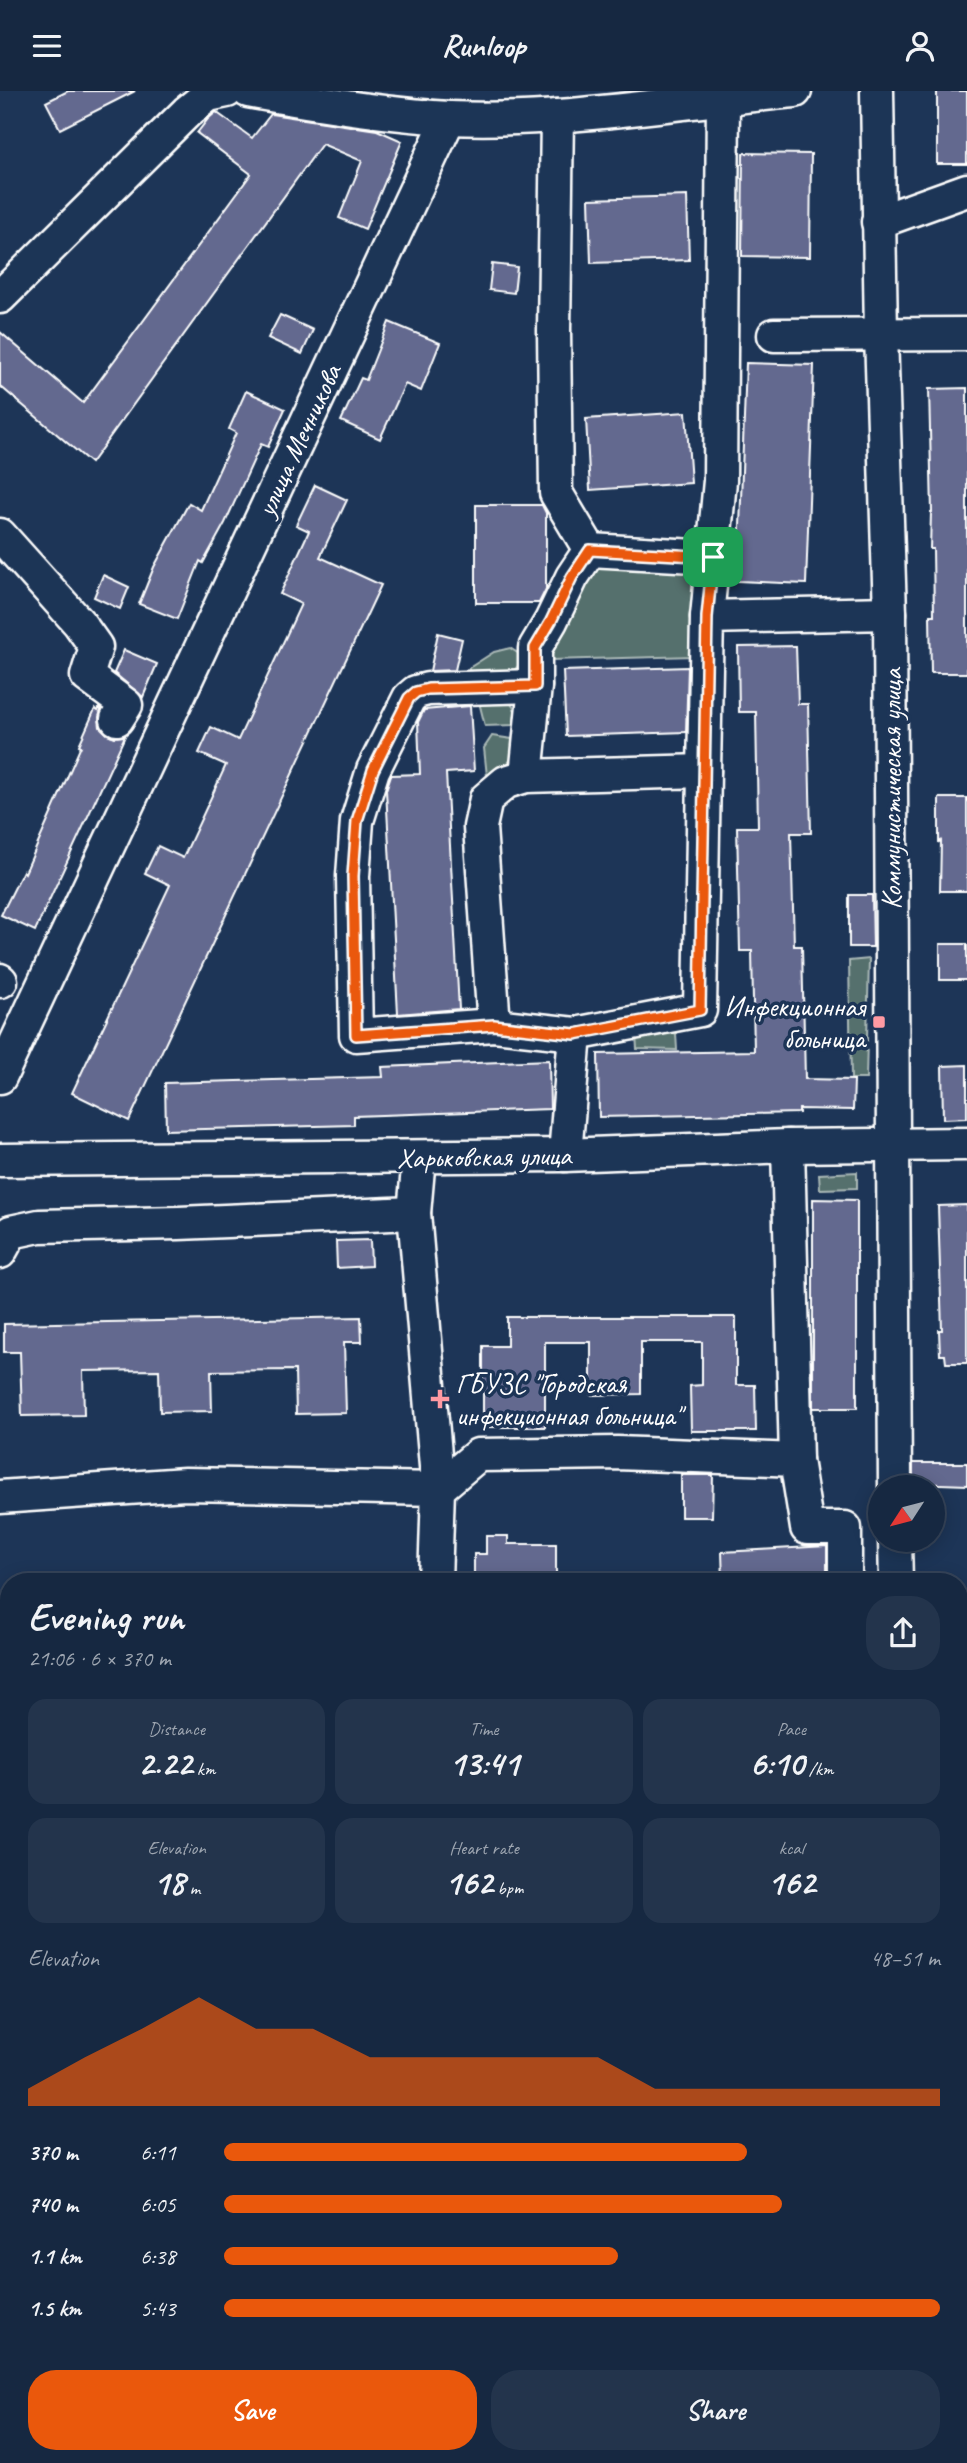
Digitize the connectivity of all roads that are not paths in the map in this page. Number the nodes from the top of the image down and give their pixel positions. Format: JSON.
{"nodes":[{"id":1,"x":227,"y":91,"type":"edge"},
{"id":2,"x":248,"y":91,"type":"edge"},
{"id":3,"x":795,"y":91,"type":"edge"},
{"id":4,"x":877,"y":91,"type":"edge"},
{"id":5,"x":723,"y":98,"type":"junction"},
{"id":6,"x":557,"y":116,"type":"junction"},
{"id":7,"x":449,"y":118,"type":"junction"},
{"id":8,"x":967,"y":190,"type":"edge"},
{"id":9,"x":878,"y":222,"type":"junction"},
{"id":10,"x":0,"y":297,"type":"edge"},
{"id":11,"x":967,"y":334,"type":"edge"},
{"id":12,"x":774,"y":335,"type":"dead end"},
{"id":13,"x":881,"y":335,"type":"junction"},
{"id":14,"x":0,"y":535,"type":"edge"},
{"id":15,"x":590,"y":550,"type":"junction"},
{"id":16,"x":713,"y":557,"type":"junction"},
{"id":17,"x":890,"y":614,"type":"junction"},
{"id":18,"x":707,"y":617,"type":"junction"},
{"id":19,"x":535,"y":686,"type":"junction"},
{"id":20,"x":117,"y":719,"type":"dead end"},
{"id":21,"x":704,"y":771,"type":"junction"},
{"id":22,"x":526,"y":776,"type":"junction"},
{"id":23,"x":494,"y":1025,"type":"junction"},
{"id":24,"x":575,"y":1034,"type":"junction"},
{"id":25,"x":0,"y":1077,"type":"edge"},
{"id":26,"x":893,"y":1144,"type":"junction"},
{"id":27,"x":967,"y":1144,"type":"edge"},
{"id":28,"x":788,"y":1146,"type":"junction"},
{"id":29,"x":565,"y":1155,"type":"junction"},
{"id":30,"x":419,"y":1157,"type":"junction"},
{"id":31,"x":0,"y":1160,"type":"edge"},
{"id":32,"x":414,"y":1213,"type":"junction"},
{"id":33,"x":0,"y":1252,"type":"edge"},
{"id":34,"x":796,"y":1460,"type":"junction"},
{"id":35,"x":895,"y":1475,"type":"edge"},
{"id":36,"x":438,"y":1489,"type":"junction"},
{"id":37,"x":0,"y":1497,"type":"edge"},
{"id":38,"x":895,"y":1552,"type":"edge"},
{"id":39,"x":435,"y":1573,"type":"edge"},
{"id":40,"x":845,"y":1573,"type":"edge"},
{"id":41,"x":896,"y":1573,"type":"edge"}],
"edges":[{"from":1,"to":10,"type":"street"},
{"from":2,"to":7,"type":"street"},
{"from":3,"to":5,"type":"street"},
{"from":4,"to":9,"type":"street","name":"Коммунистическая улица"},
{"from":5,"to":6,"type":"street"},
{"from":5,"to":16,"type":"street"},
{"from":6,"to":7,"type":"street"},
{"from":6,"to":15,"type":"street"},
{"from":7,"to":25,"type":"street","name":"улица Мечникова"},
{"from":8,"to":9,"type":"street"},
{"from":9,"to":13,"type":"street","name":"Коммунистическая улица"},
{"from":11,"to":13,"type":"street"},
{"from":12,"to":13,"type":"street"},
{"from":13,"to":17,"type":"street","name":"Коммунистическая улица"},
{"from":14,"to":20,"type":"street"},
{"from":15,"to":16,"type":"street"},
{"from":15,"to":19,"type":"street"},
{"from":16,"to":18,"type":"street"},
{"from":17,"to":18,"type":"street"},
{"from":17,"to":26,"type":"street","name":"Коммунистическая улица"},
{"from":18,"to":21,"type":"street"},
{"from":19,"to":22,"type":"street"},
{"from":19,"to":23,"type":"street"},
{"from":21,"to":22,"type":"street"},
{"from":21,"to":24,"type":"street"},
{"from":22,"to":23,"type":"street"},
{"from":23,"to":24,"type":"street"},
{"from":24,"to":29,"type":"street"},
{"from":26,"to":27,"type":"street","name":"Харьковская улица"},
{"from":26,"to":28,"type":"street","name":"Харьковская улица"},
{"from":26,"to":35,"type":"street","name":"Коммунистическая улица"},
{"from":28,"to":29,"type":"street","name":"Харьковская улица"},
{"from":28,"to":34,"type":"street"},
{"from":29,"to":30,"type":"street","name":"Харьковская улица"},
{"from":30,"to":31,"type":"street","name":"Харьковская улица"},
{"from":30,"to":32,"type":"street"},
{"from":32,"to":33,"type":"street"},
{"from":32,"to":36,"type":"street"},
{"from":34,"to":36,"type":"street"},
{"from":34,"to":40,"type":"street"},
{"from":36,"to":37,"type":"street"},
{"from":36,"to":39,"type":"street"},
{"from":38,"to":41,"type":"street"}]}
